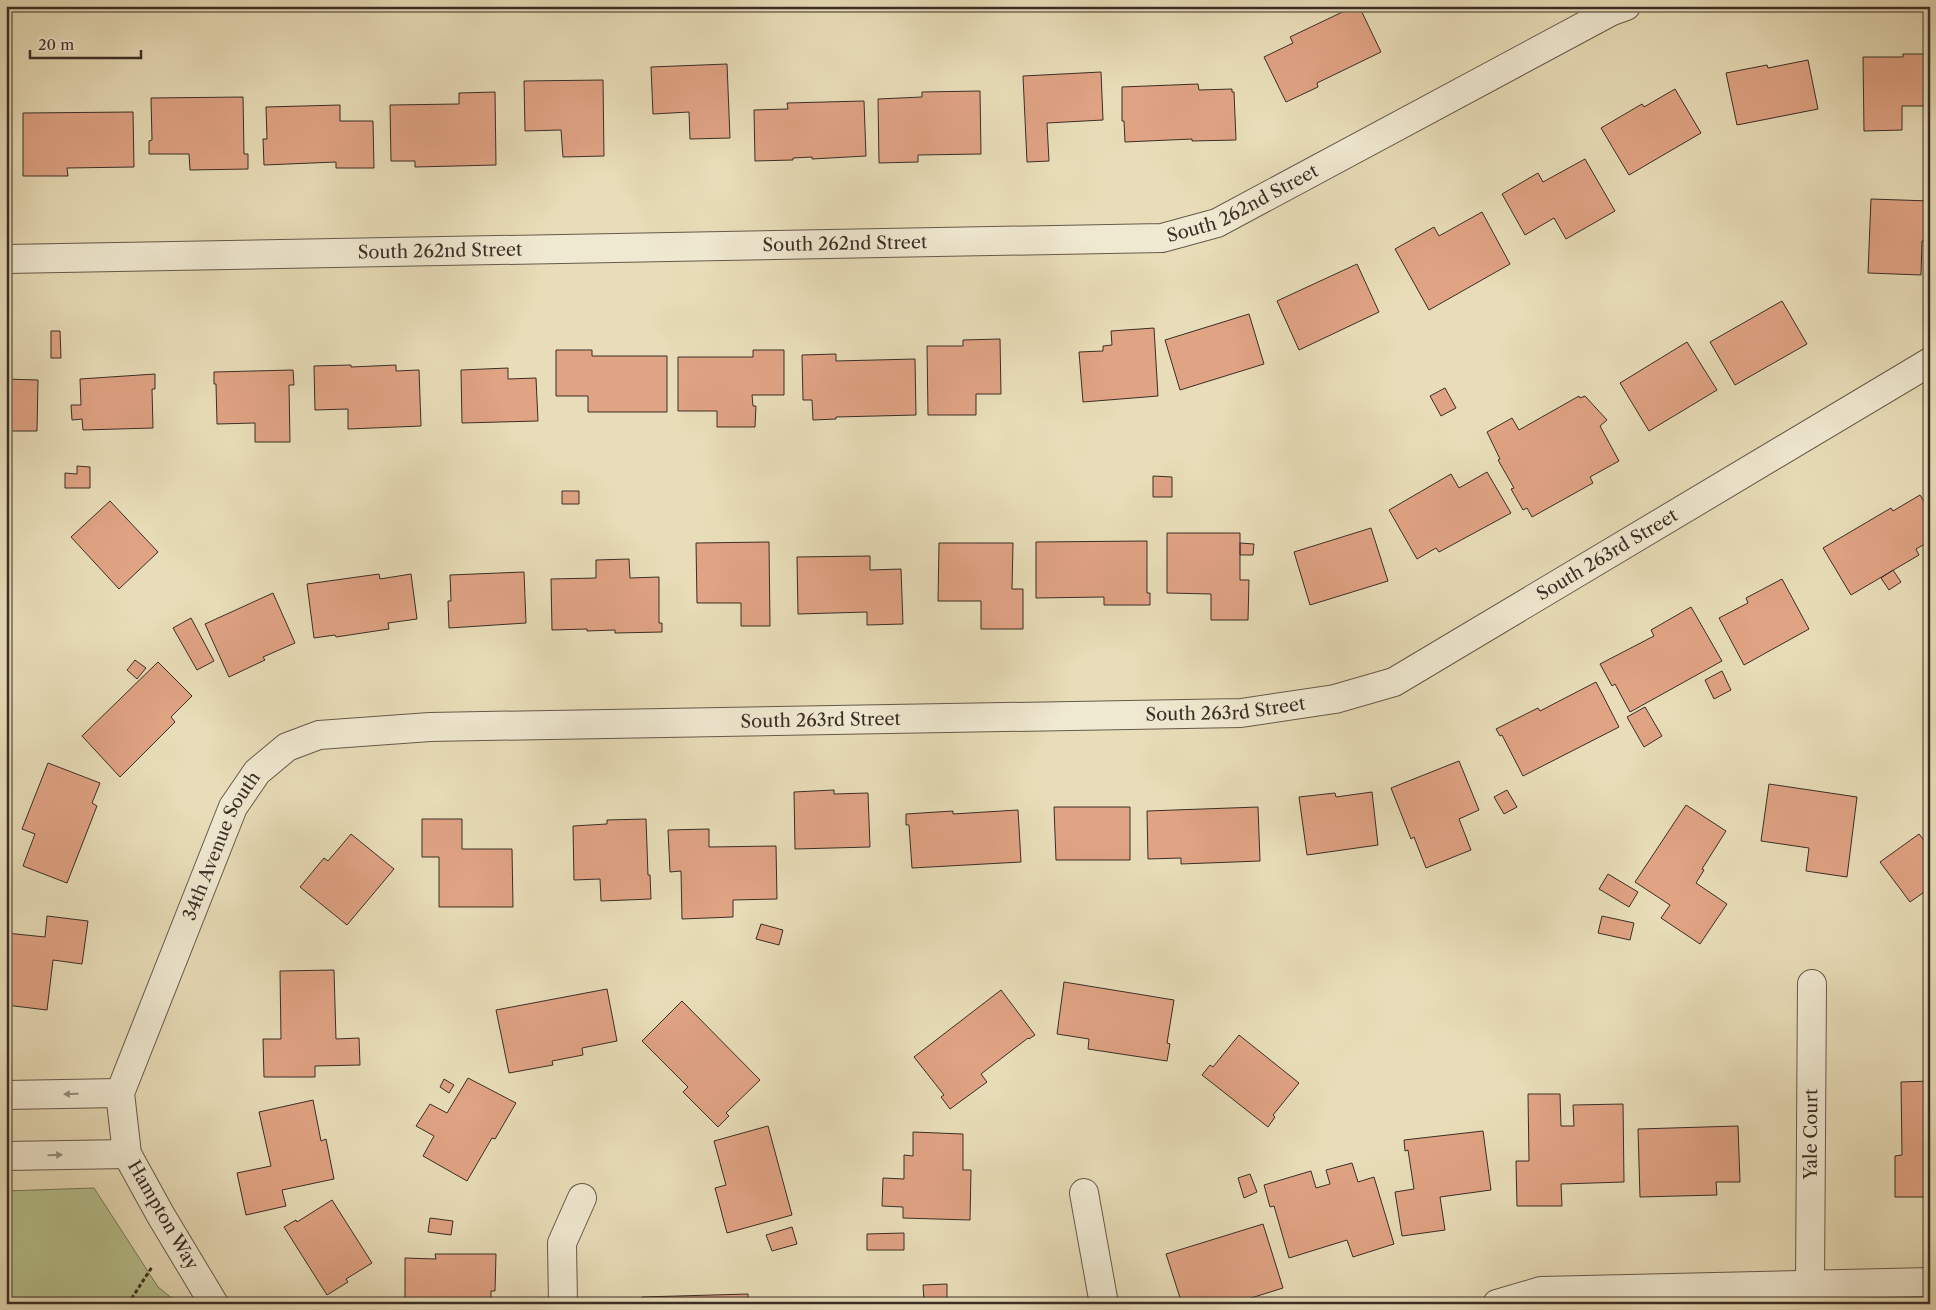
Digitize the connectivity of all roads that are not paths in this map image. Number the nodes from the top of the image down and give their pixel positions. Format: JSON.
{"nodes":[{"id":1,"x":1626,"y":6,"type":"edge"},
{"id":2,"x":6,"y":259,"type":"edge"},
{"id":3,"x":1930,"y":362,"type":"edge"},
{"id":4,"x":430,"y":727,"type":"joint"},
{"id":5,"x":1812,"y":984,"type":"dead end"},
{"id":6,"x":120,"y":1093,"type":"junction"},
{"id":7,"x":6,"y":1095,"type":"edge"},
{"id":8,"x":127,"y":1154,"type":"junction"},
{"id":9,"x":6,"y":1156,"type":"edge"},
{"id":10,"x":1084,"y":1193,"type":"dead end"},
{"id":11,"x":582,"y":1198,"type":"dead end"},
{"id":12,"x":1930,"y":1282,"type":"edge"},
{"id":13,"x":1810,"y":1285,"type":"junction"},
{"id":14,"x":1891,"y":1294,"type":"edge"},
{"id":15,"x":214,"y":1304,"type":"edge"},
{"id":16,"x":563,"y":1304,"type":"edge"},
{"id":17,"x":1104,"y":1304,"type":"edge"},
{"id":18,"x":1497,"y":1304,"type":"edge"}],
"edges":[{"from":1,"to":2,"type":"street","name":"South 262nd Street"},
{"from":3,"to":4,"type":"street","name":"South 263rd Street"},
{"from":4,"to":6,"type":"street","name":"34th Avenue South"},
{"from":5,"to":13,"type":"street","name":"Yale Court"},
{"from":6,"to":7,"type":"street","one_way":true},
{"from":6,"to":8,"type":"street","name":"Hampton Way"},
{"from":9,"to":8,"type":"street","one_way":true},
{"from":8,"to":15,"type":"street","name":"Hampton Way"},
{"from":10,"to":17,"type":"street"},
{"from":11,"to":16,"type":"street"},
{"from":12,"to":14,"type":"street"},
{"from":13,"to":14,"type":"street"},
{"from":13,"to":18,"type":"street"}]}
